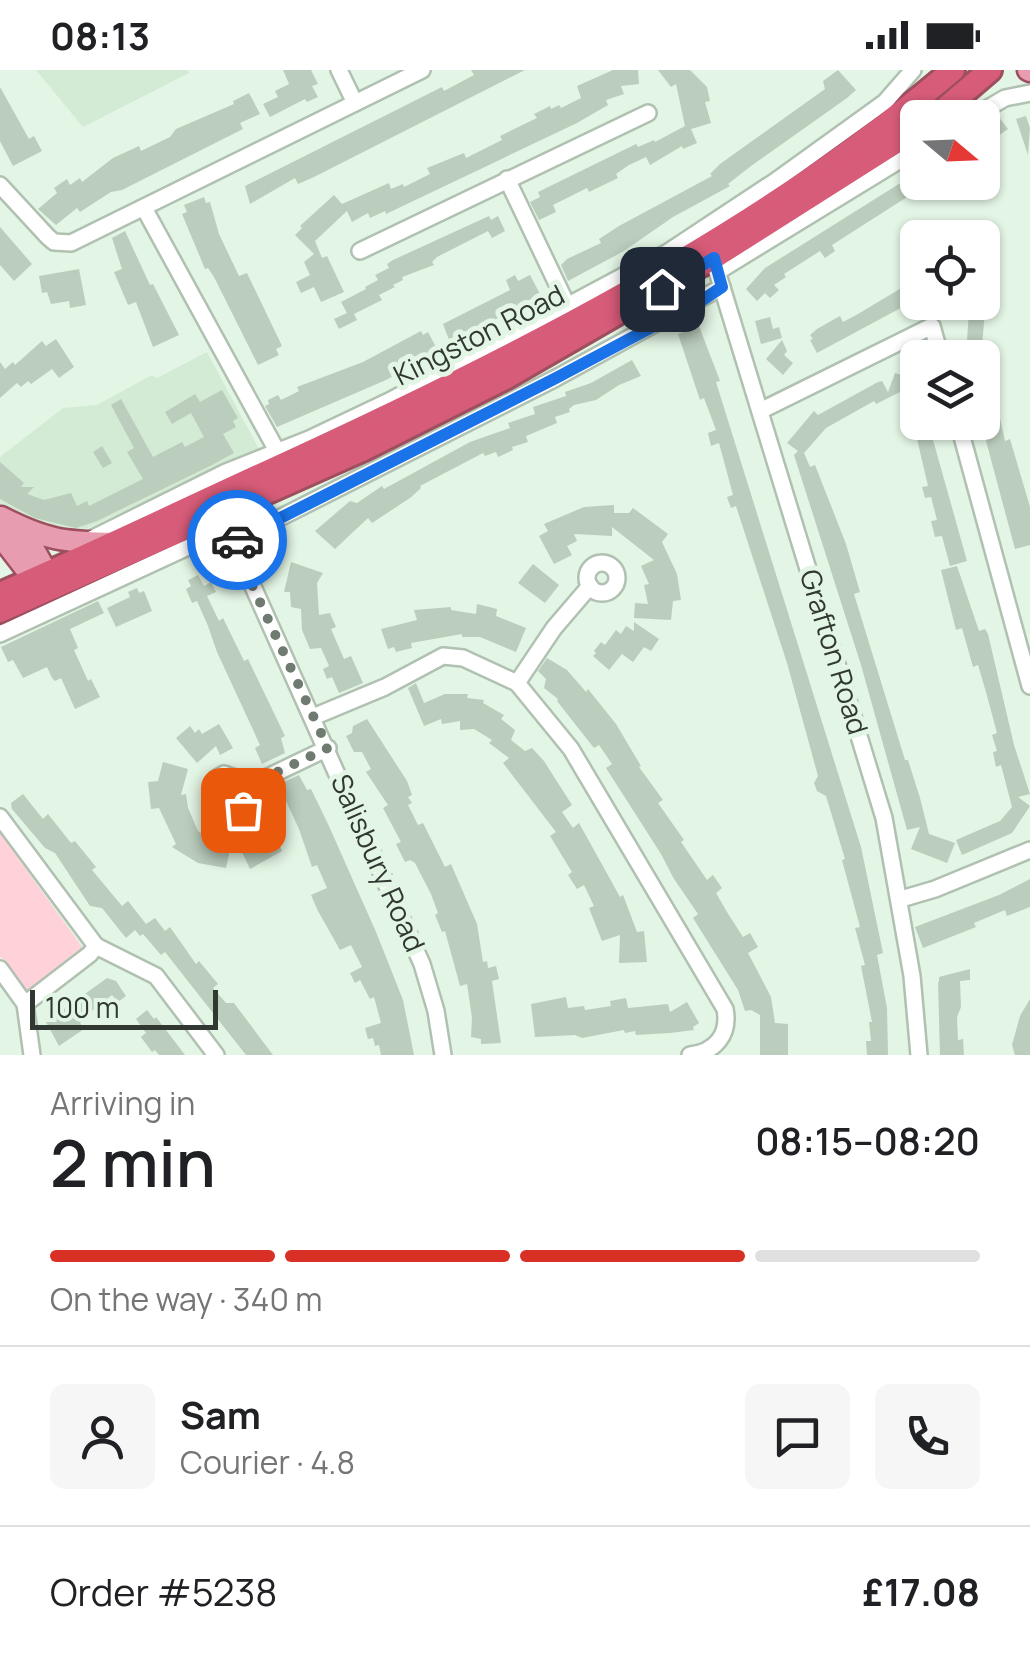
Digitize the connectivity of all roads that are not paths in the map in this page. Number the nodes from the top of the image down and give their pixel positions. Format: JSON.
{"nodes":[{"id":1,"x":339,"y":70,"type":"edge"},
{"id":2,"x":422,"y":70,"type":"edge"},
{"id":3,"x":913,"y":70,"type":"edge"},
{"id":4,"x":952,"y":70,"type":"edge"},
{"id":5,"x":990,"y":70,"type":"edge"},
{"id":6,"x":1030,"y":93,"type":"edge"},
{"id":7,"x":955,"y":100,"type":"edge"},
{"id":8,"x":1000,"y":101,"type":"edge"},
{"id":9,"x":355,"y":103,"type":"junction"},
{"id":10,"x":648,"y":113,"type":"dead end"},
{"id":11,"x":900,"y":141,"type":"edge"},
{"id":12,"x":900,"y":161,"type":"edge"},
{"id":13,"x":508,"y":179,"type":"junction"},
{"id":14,"x":0,"y":185,"type":"edge"},
{"id":15,"x":144,"y":208,"type":"junction"},
{"id":16,"x":360,"y":251,"type":"dead end"},
{"id":17,"x":717,"y":272,"type":"junction"},
{"id":18,"x":568,"y":307,"type":"junction"},
{"id":19,"x":939,"y":340,"type":"edge"},
{"id":20,"x":760,"y":411,"type":"junction"},
{"id":21,"x":963,"y":440,"type":"edge"},
{"id":22,"x":278,"y":451,"type":"junction"},
{"id":23,"x":1,"y":517,"type":"edge"},
{"id":24,"x":226,"y":528,"type":"junction"},
{"id":25,"x":0,"y":536,"type":"edge"},
{"id":26,"x":83,"y":543,"type":"junction"},
{"id":27,"x":113,"y":544,"type":"junction"},
{"id":28,"x":46,"y":584,"type":"junction"},
{"id":29,"x":590,"y":586,"type":"dead end"},
{"id":30,"x":0,"y":594,"type":"edge"},
{"id":31,"x":0,"y":612,"type":"edge"},
{"id":32,"x":0,"y":634,"type":"edge"},
{"id":33,"x":517,"y":683,"type":"junction"},
{"id":34,"x":1030,"y":686,"type":"edge"},
{"id":35,"x":313,"y":717,"type":"junction"},
{"id":36,"x":328,"y":748,"type":"junction"},
{"id":37,"x":252,"y":784,"type":"dead end"},
{"id":38,"x":0,"y":817,"type":"edge"},
{"id":39,"x":1030,"y":850,"type":"edge"},
{"id":40,"x":901,"y":899,"type":"junction"},
{"id":41,"x":96,"y":946,"type":"junction"},
{"id":42,"x":0,"y":969,"type":"edge"},
{"id":43,"x":25,"y":1004,"type":"junction"},
{"id":44,"x":32,"y":1055,"type":"edge"},
{"id":45,"x":216,"y":1055,"type":"edge"},
{"id":46,"x":442,"y":1055,"type":"edge"},
{"id":47,"x":690,"y":1055,"type":"edge"},
{"id":48,"x":919,"y":1055,"type":"edge"}],
"edges":[{"from":1,"to":9,"type":"street"},
{"from":2,"to":9,"type":"street"},
{"from":3,"to":18,"type":"street","name":"Kingston Road"},
{"from":4,"to":27,"type":"highway","name":"Kingston Road"},
{"from":5,"to":7,"type":"highway"},
{"from":6,"to":8,"type":"street"},
{"from":9,"to":15,"type":"street"},
{"from":10,"to":13,"type":"street"},
{"from":11,"to":17,"type":"highway","name":"Kingston Road"},
{"from":12,"to":17,"type":"street"},
{"from":13,"to":16,"type":"street"},
{"from":13,"to":18,"type":"street"},
{"from":14,"to":15,"type":"street"},
{"from":15,"to":22,"type":"street"},
{"from":17,"to":20,"type":"street","name":"Grafton Road"},
{"from":17,"to":24,"type":"highway","name":"Kingston Road"},
{"from":18,"to":22,"type":"street","name":"Kingston Road"},
{"from":19,"to":20,"type":"street"},
{"from":20,"to":40,"type":"street","name":"Grafton Road"},
{"from":21,"to":34,"type":"street"},
{"from":22,"to":26,"type":"street","name":"Kingston Road"},
{"from":23,"to":26,"type":"main road"},
{"from":23,"to":28,"type":"main road"},
{"from":24,"to":28,"type":"highway","name":"Kingston Road"},
{"from":24,"to":32,"type":"street"},
{"from":24,"to":35,"type":"street","name":"Salisbury Road"},
{"from":25,"to":28,"type":"main road"},
{"from":26,"to":27,"type":"main road"},
{"from":27,"to":28,"type":"highway","name":"Kingston Road"},
{"from":28,"to":30,"type":"highway","name":"Kingston Road"},
{"from":28,"to":31,"type":"highway","name":"Kingston Road"},
{"from":29,"to":33,"type":"street"},
{"from":33,"to":35,"type":"street"},
{"from":33,"to":47,"type":"street"},
{"from":35,"to":36,"type":"street","name":"Salisbury Road"},
{"from":36,"to":37,"type":"street"},
{"from":36,"to":46,"type":"street","name":"Salisbury Road"},
{"from":38,"to":41,"type":"street"},
{"from":39,"to":40,"type":"street"},
{"from":40,"to":48,"type":"street","name":"Grafton Road"},
{"from":41,"to":43,"type":"street"},
{"from":41,"to":45,"type":"street"},
{"from":42,"to":43,"type":"street"},
{"from":43,"to":44,"type":"street"}]}
